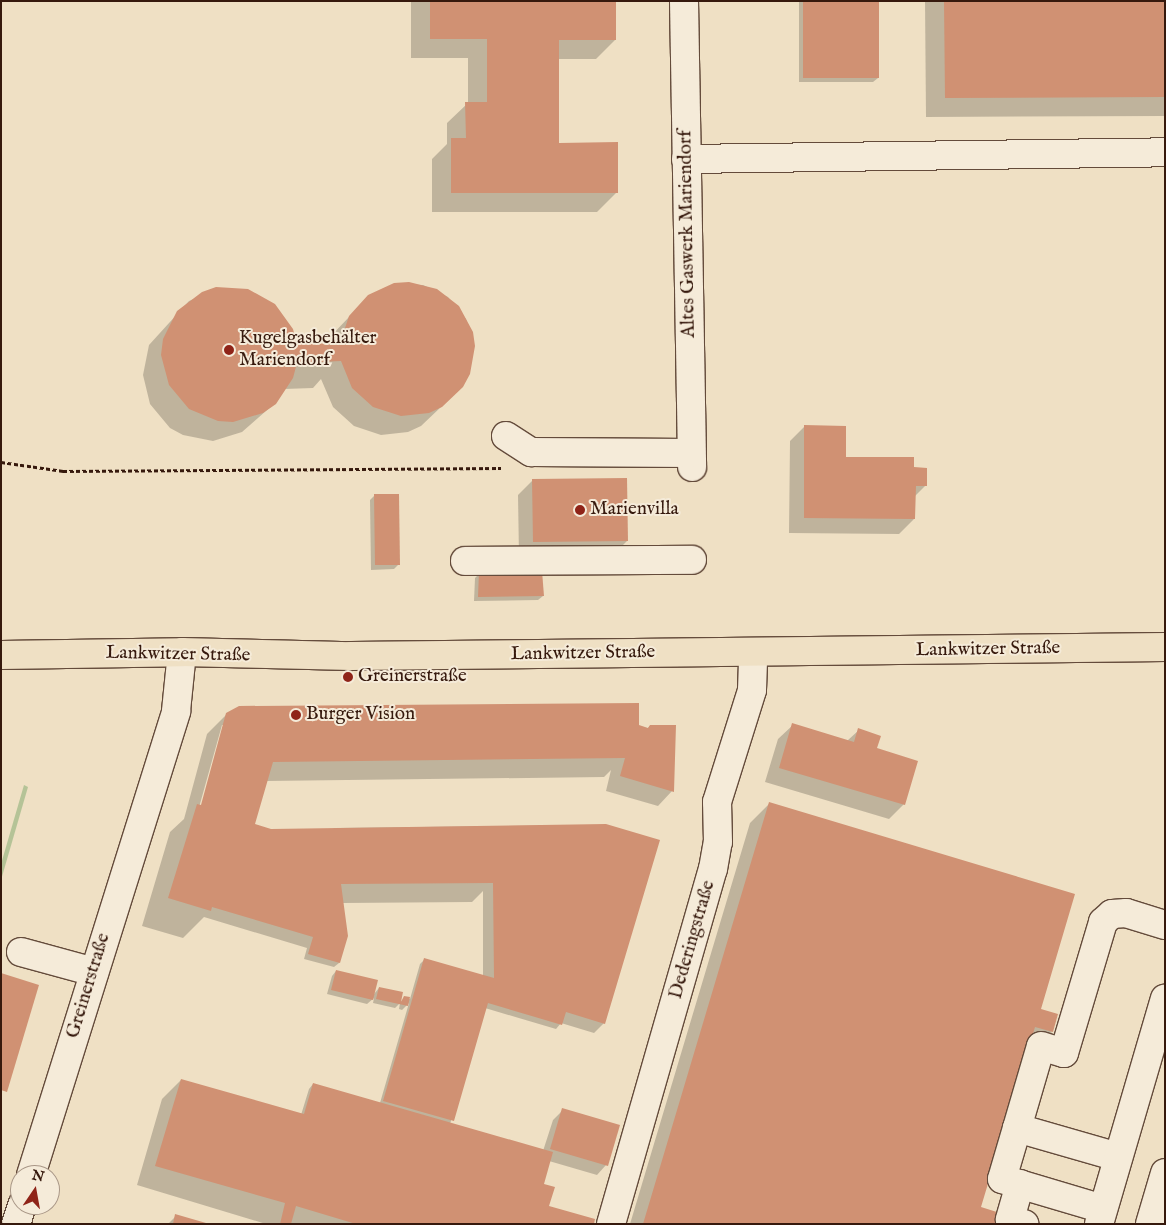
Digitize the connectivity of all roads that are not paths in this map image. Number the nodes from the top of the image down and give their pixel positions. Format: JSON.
{"nodes":[{"id":1,"x":684,"y":1,"type":"edge"},
{"id":2,"x":1165,"y":152,"type":"edge"},
{"id":3,"x":686,"y":159,"type":"junction"},
{"id":4,"x":506,"y":436,"type":"dead end"},
{"id":5,"x":465,"y":560,"type":"dead end"},
{"id":6,"x":692,"y":560,"type":"dead end"},
{"id":7,"x":1165,"y":647,"type":"edge"},
{"id":8,"x":182,"y":652,"type":"junction"},
{"id":9,"x":753,"y":653,"type":"junction"},
{"id":10,"x":1,"y":655,"type":"edge"},
{"id":11,"x":1165,"y":925,"type":"edge"},
{"id":12,"x":21,"y":952,"type":"dead end"},
{"id":13,"x":94,"y":972,"type":"junction"},
{"id":14,"x":1165,"y":998,"type":"edge"},
{"id":15,"x":1017,"y":1128,"type":"junction"},
{"id":16,"x":1118,"y":1157,"type":"junction"},
{"id":17,"x":34,"y":1165,"type":"edge"},
{"id":18,"x":1165,"y":1173,"type":"edge"},
{"id":19,"x":1020,"y":1184,"type":"junction"},
{"id":20,"x":1101,"y":1216,"type":"edge"},
{"id":21,"x":611,"y":1224,"type":"edge"},
{"id":22,"x":1024,"y":1224,"type":"edge"},
{"id":23,"x":1150,"y":1224,"type":"edge"}],
"edges":[{"from":1,"to":3,"type":"street","name":"Altes Gaswerk Mariendorf"},
{"from":2,"to":3,"type":"street"},
{"from":3,"to":4,"type":"street","name":"Altes Gaswerk Mariendorf"},
{"from":5,"to":6,"type":"street"},
{"from":7,"to":9,"type":"main road","name":"Lankwitzer Straße"},
{"from":8,"to":9,"type":"main road","name":"Lankwitzer Straße"},
{"from":8,"to":10,"type":"main road","name":"Lankwitzer Straße"},
{"from":8,"to":13,"type":"street","name":"Greinerstraße"},
{"from":9,"to":21,"type":"street","name":"Dederingstraße"},
{"from":11,"to":15,"type":"street"},
{"from":12,"to":13,"type":"street"},
{"from":13,"to":17,"type":"street","name":"Greinerstraße"},
{"from":14,"to":16,"type":"street"},
{"from":15,"to":16,"type":"street"},
{"from":15,"to":19,"type":"street"},
{"from":16,"to":20,"type":"street"},
{"from":18,"to":23,"type":"street"},
{"from":19,"to":20,"type":"street"},
{"from":19,"to":22,"type":"street"}]}
